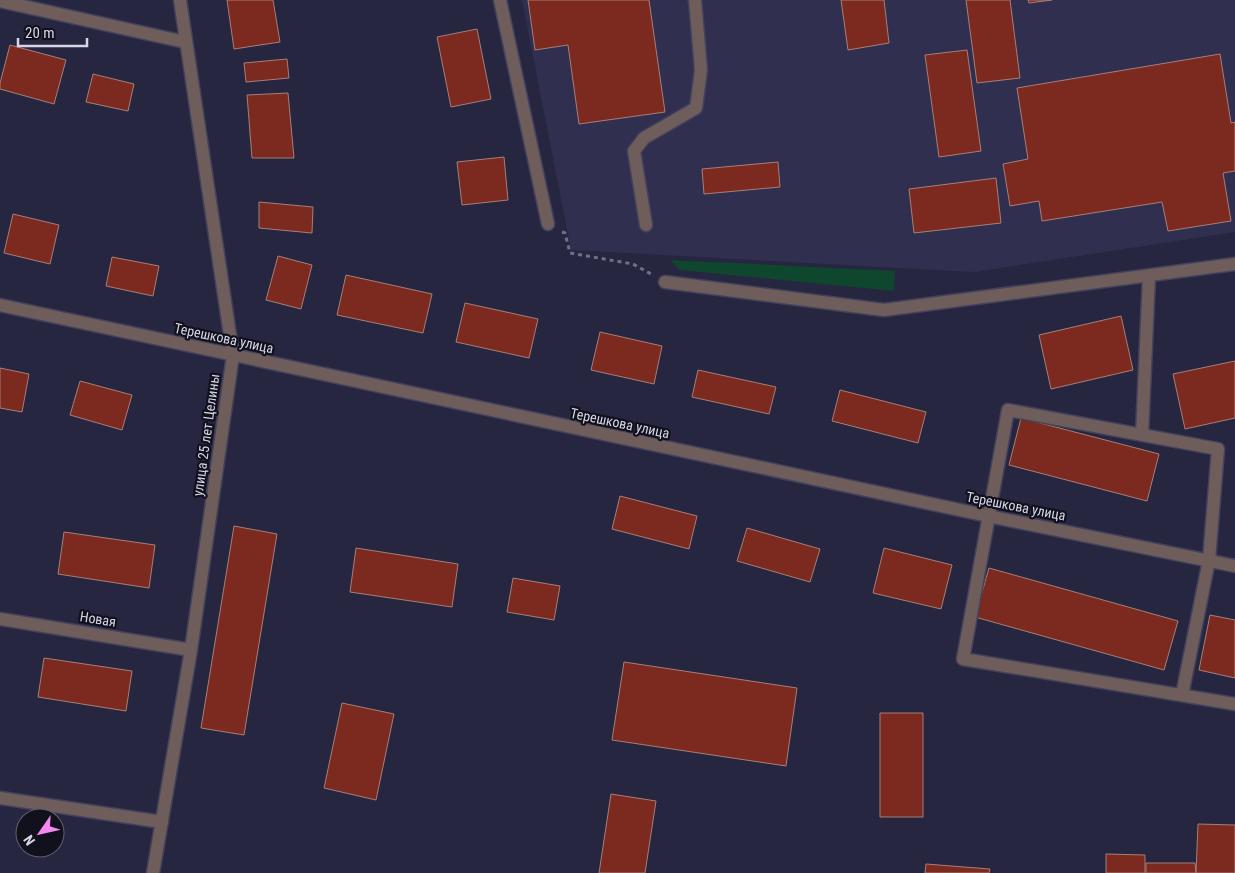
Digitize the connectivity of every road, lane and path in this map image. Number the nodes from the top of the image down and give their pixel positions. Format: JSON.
{"nodes":[{"id":1,"x":180,"y":0,"type":"edge"},
{"id":2,"x":500,"y":0,"type":"edge"},
{"id":3,"x":695,"y":0,"type":"edge"},
{"id":4,"x":0,"y":1,"type":"edge"},
{"id":5,"x":185,"y":42,"type":"junction"},
{"id":6,"x":548,"y":224,"type":"joint"},
{"id":7,"x":646,"y":225,"type":"dead end"},
{"id":8,"x":1235,"y":264,"type":"edge"},
{"id":9,"x":1149,"y":276,"type":"junction"},
{"id":10,"x":665,"y":282,"type":"joint"},
{"id":11,"x":0,"y":304,"type":"edge"},
{"id":12,"x":233,"y":355,"type":"junction"},
{"id":13,"x":1142,"y":435,"type":"junction"},
{"id":14,"x":988,"y":516,"type":"junction"},
{"id":15,"x":1209,"y":560,"type":"junction"},
{"id":16,"x":1235,"y":566,"type":"edge"},
{"id":17,"x":0,"y":619,"type":"edge"},
{"id":18,"x":190,"y":650,"type":"junction"},
{"id":19,"x":1182,"y":695,"type":"junction"},
{"id":20,"x":1235,"y":704,"type":"edge"},
{"id":21,"x":0,"y":798,"type":"edge"},
{"id":22,"x":162,"y":822,"type":"junction"},
{"id":23,"x":154,"y":873,"type":"edge"}],
"edges":[{"from":1,"to":5,"type":"street","name":"улица 25 лет Целины"},
{"from":2,"to":6,"type":"street"},
{"from":3,"to":7,"type":"street"},
{"from":4,"to":5,"type":"street"},
{"from":5,"to":12,"type":"street","name":"улица 25 лет Целины"},
{"from":6,"to":10,"type":"path"},
{"from":8,"to":9,"type":"street"},
{"from":9,"to":10,"type":"street"},
{"from":9,"to":13,"type":"street"},
{"from":11,"to":12,"type":"street","name":"Терешкова улица"},
{"from":12,"to":14,"type":"street","name":"Терешкова улица"},
{"from":12,"to":18,"type":"street","name":"улица 25 лет Целины"},
{"from":13,"to":14,"type":"street"},
{"from":13,"to":15,"type":"street"},
{"from":14,"to":15,"type":"street","name":"Терешкова улица"},
{"from":14,"to":19,"type":"street"},
{"from":15,"to":16,"type":"street","name":"Терешкова улица"},
{"from":15,"to":19,"type":"street"},
{"from":17,"to":18,"type":"street","name":"Новая"},
{"from":18,"to":22,"type":"street","name":"улица 25 лет Целины"},
{"from":19,"to":20,"type":"street"},
{"from":21,"to":22,"type":"street"},
{"from":22,"to":23,"type":"street","name":"улица 25 лет Целины"}]}
